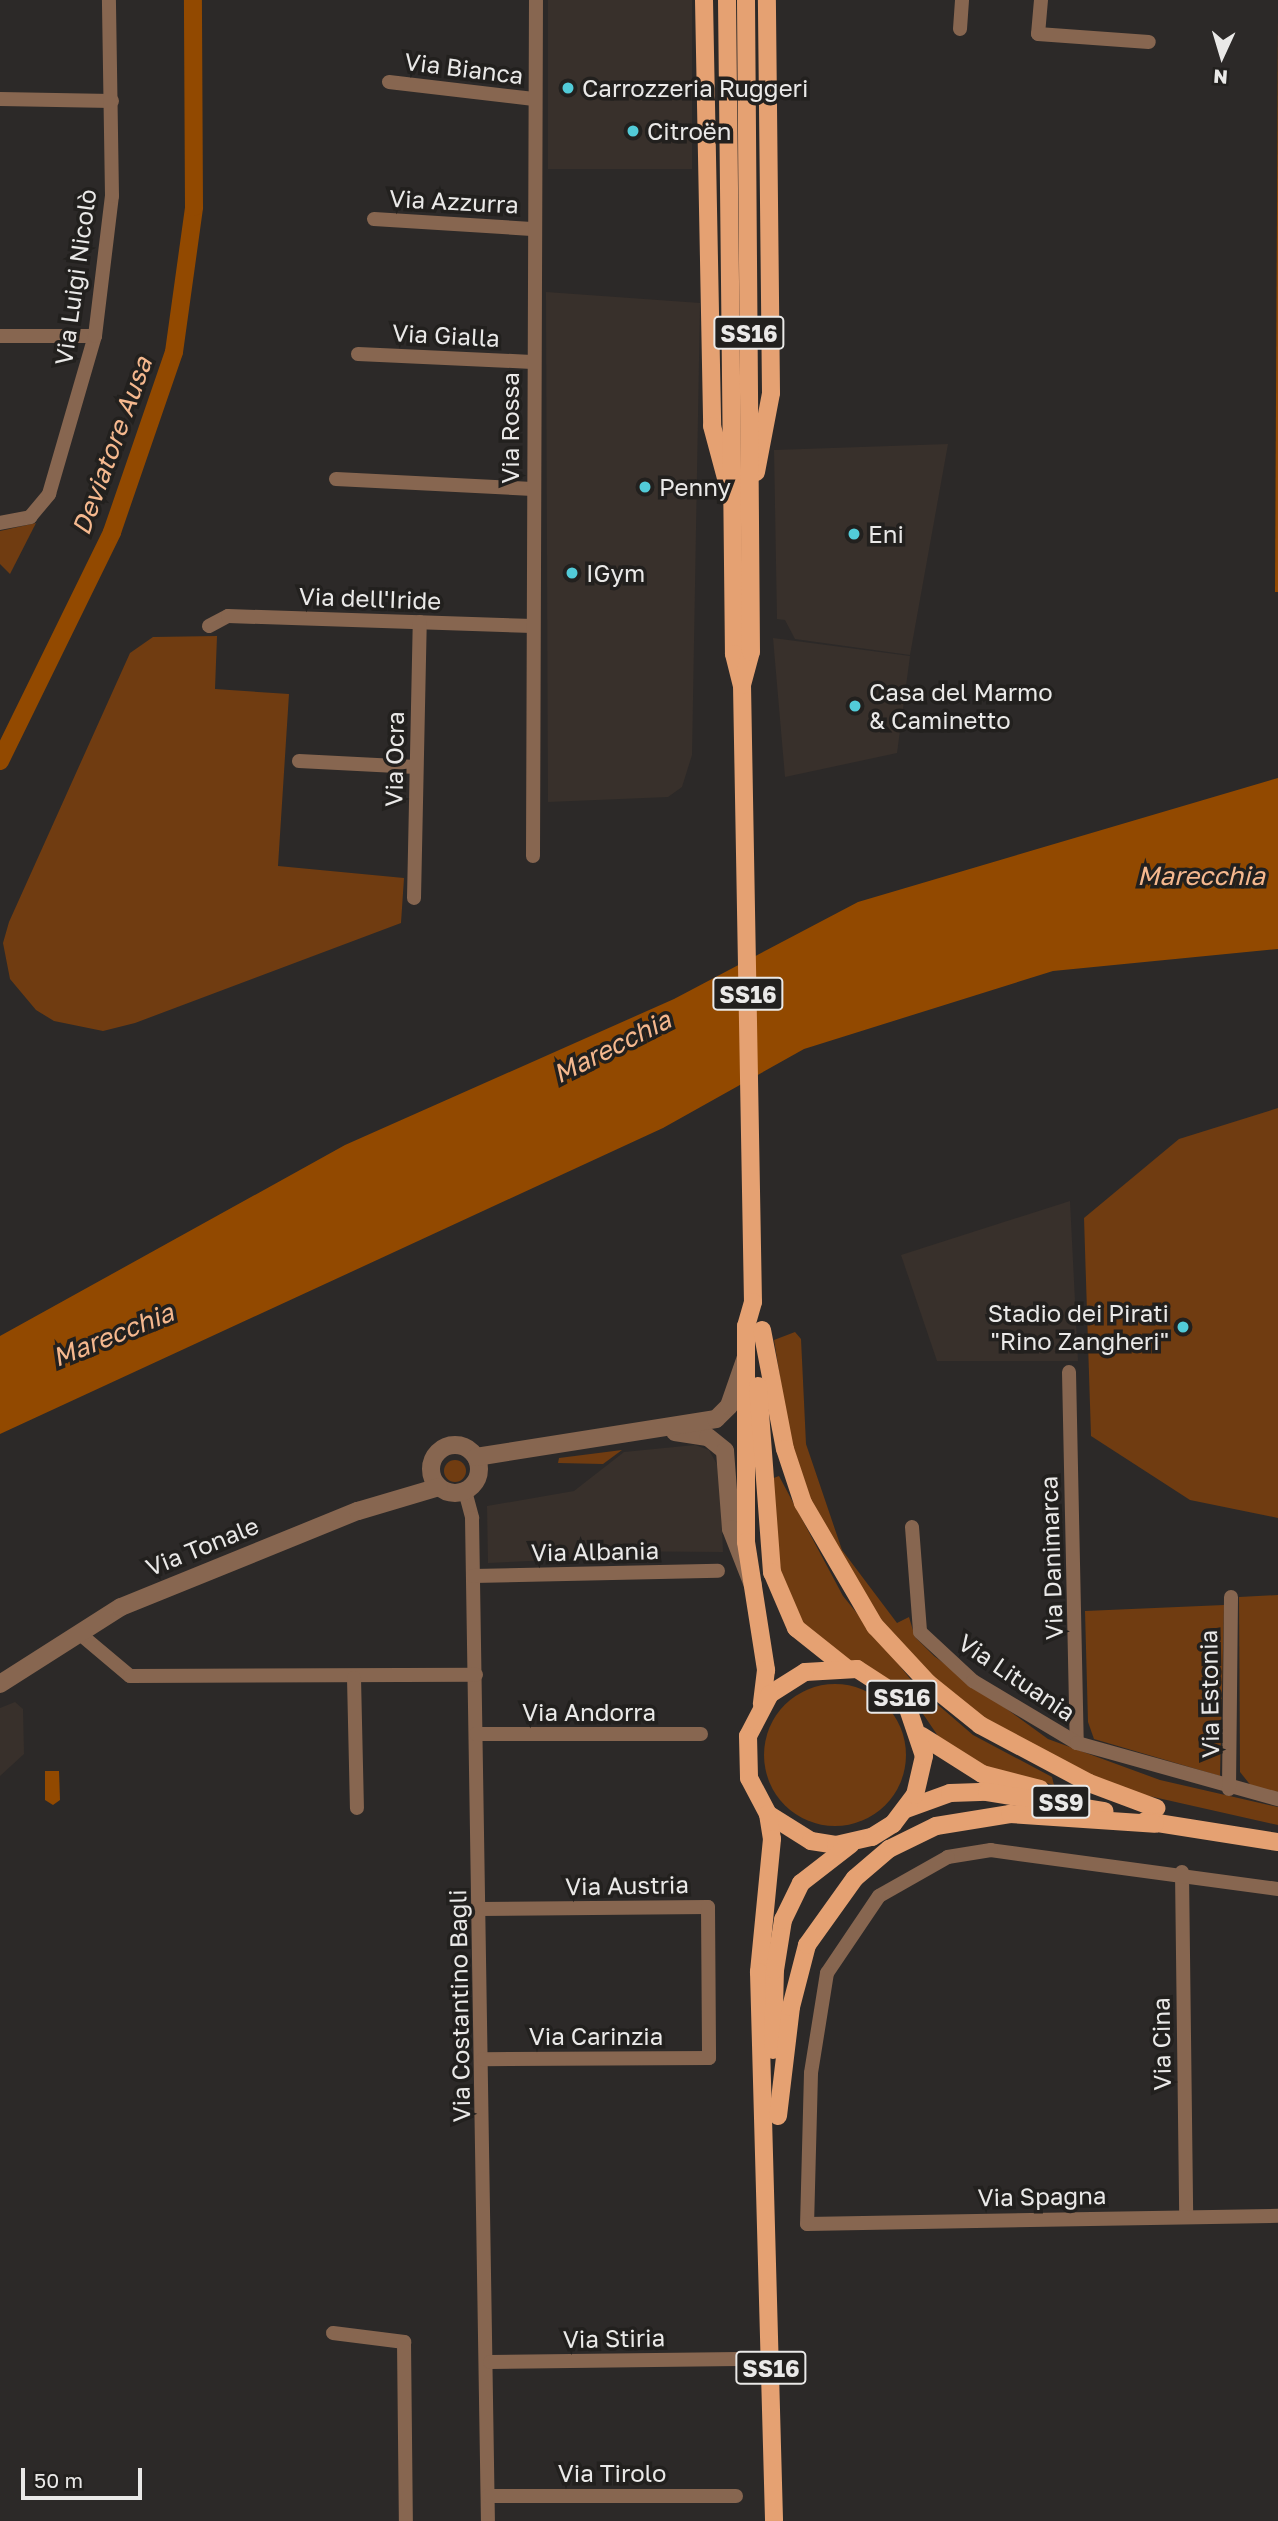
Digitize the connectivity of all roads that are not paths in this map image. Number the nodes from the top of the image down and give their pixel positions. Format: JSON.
{"nodes":[{"id":1,"x":109,"y":0,"type":"edge"},
{"id":2,"x":536,"y":0,"type":"edge"},
{"id":3,"x":704,"y":0,"type":"edge"},
{"id":4,"x":727,"y":0,"type":"edge"},
{"id":5,"x":746,"y":0,"type":"edge"},
{"id":6,"x":769,"y":0,"type":"edge"},
{"id":7,"x":962,"y":0,"type":"edge"},
{"id":8,"x":1041,"y":0,"type":"edge"},
{"id":9,"x":960,"y":29,"type":"dead end"},
{"id":10,"x":1149,"y":42,"type":"dead end"},
{"id":11,"x":389,"y":82,"type":"dead end"},
{"id":12,"x":0,"y":99,"type":"edge"},
{"id":13,"x":534,"y":99,"type":"junction"},
{"id":14,"x":112,"y":101,"type":"junction"},
{"id":15,"x":374,"y":219,"type":"dead end"},
{"id":16,"x":532,"y":229,"type":"junction"},
{"id":17,"x":0,"y":336,"type":"edge"},
{"id":18,"x":95,"y":336,"type":"junction"},
{"id":19,"x":358,"y":354,"type":"dead end"},
{"id":20,"x":532,"y":362,"type":"junction"},
{"id":21,"x":336,"y":479,"type":"dead end"},
{"id":22,"x":533,"y":489,"type":"junction"},
{"id":23,"x":731,"y":492,"type":"junction"},
{"id":24,"x":750,"y":495,"type":"junction"},
{"id":25,"x":0,"y":523,"type":"edge"},
{"id":26,"x":420,"y":622,"type":"junction"},
{"id":27,"x":209,"y":626,"type":"dead end"},
{"id":28,"x":533,"y":626,"type":"junction"},
{"id":29,"x":742,"y":685,"type":"junction"},
{"id":30,"x":299,"y":761,"type":"dead end"},
{"id":31,"x":416,"y":768,"type":"junction"},
{"id":32,"x":533,"y":856,"type":"dead end"},
{"id":33,"x":414,"y":898,"type":"dead end"},
{"id":34,"x":753,"y":1302,"type":"junction"},
{"id":35,"x":762,"y":1330,"type":"junction"},
{"id":36,"x":746,"y":1357,"type":"junction"},
{"id":37,"x":1069,"y":1372,"type":"dead end"},
{"id":38,"x":664,"y":1431,"type":"junction"},
{"id":39,"x":476,"y":1457,"type":"junction"},
{"id":40,"x":439,"y":1487,"type":"junction"},
{"id":41,"x":464,"y":1491,"type":"junction"},
{"id":42,"x":912,"y":1527,"type":"dead end"},
{"id":43,"x":718,"y":1571,"type":"dead end"},
{"id":44,"x":472,"y":1576,"type":"junction"},
{"id":45,"x":753,"y":1585,"type":"junction"},
{"id":46,"x":1231,"y":1597,"type":"dead end"},
{"id":47,"x":80,"y":1634,"type":"junction"},
{"id":48,"x":845,"y":1667,"type":"junction"},
{"id":49,"x":476,"y":1675,"type":"junction"},
{"id":50,"x":354,"y":1678,"type":"junction"},
{"id":51,"x":0,"y":1684,"type":"edge"},
{"id":52,"x":762,"y":1704,"type":"junction"},
{"id":53,"x":476,"y":1734,"type":"junction"},
{"id":54,"x":701,"y":1734,"type":"dead end"},
{"id":55,"x":922,"y":1736,"type":"junction"},
{"id":56,"x":1077,"y":1744,"type":"junction"},
{"id":57,"x":1229,"y":1789,"type":"junction"},
{"id":58,"x":1278,"y":1799,"type":"edge"},
{"id":59,"x":357,"y":1808,"type":"dead end"},
{"id":60,"x":906,"y":1809,"type":"junction"},
{"id":61,"x":768,"y":1814,"type":"junction"},
{"id":62,"x":1156,"y":1816,"type":"junction"},
{"id":63,"x":1278,"y":1842,"type":"edge"},
{"id":64,"x":853,"y":1843,"type":"junction"},
{"id":65,"x":1182,"y":1872,"type":"junction"},
{"id":66,"x":1278,"y":1889,"type":"edge"},
{"id":67,"x":479,"y":1909,"type":"junction"},
{"id":68,"x":709,"y":2058,"type":"joint"},
{"id":69,"x":483,"y":2059,"type":"junction"},
{"id":70,"x":778,"y":2116,"type":"junction"},
{"id":71,"x":769,"y":2214,"type":"junction"},
{"id":72,"x":1186,"y":2216,"type":"junction"},
{"id":73,"x":1278,"y":2216,"type":"edge"},
{"id":74,"x":333,"y":2333,"type":"dead end"},
{"id":75,"x":739,"y":2360,"type":"dead end"},
{"id":76,"x":490,"y":2362,"type":"junction"},
{"id":77,"x":488,"y":2496,"type":"junction"},
{"id":78,"x":736,"y":2496,"type":"dead end"},
{"id":79,"x":406,"y":2521,"type":"edge"},
{"id":80,"x":488,"y":2521,"type":"edge"},
{"id":81,"x":774,"y":2521,"type":"edge"}],
"edges":[{"from":1,"to":14,"type":"street","name":"Via Luigi Nicolò"},
{"from":2,"to":13,"type":"street","name":"Via Rossa"},
{"from":3,"to":23,"type":"main road"},
{"from":4,"to":23,"type":"main road","number":"SS16"},
{"from":5,"to":24,"type":"main road","number":"SS16"},
{"from":6,"to":24,"type":"main road"},
{"from":7,"to":9,"type":"street"},
{"from":8,"to":10,"type":"street"},
{"from":11,"to":13,"type":"street","name":"Via Bianca"},
{"from":12,"to":14,"type":"street"},
{"from":13,"to":16,"type":"street","name":"Via Rossa"},
{"from":14,"to":18,"type":"street","name":"Via Luigi Nicolò"},
{"from":15,"to":16,"type":"street","name":"Via Azzurra"},
{"from":16,"to":20,"type":"street","name":"Via Rossa"},
{"from":17,"to":18,"type":"street"},
{"from":18,"to":25,"type":"street","name":"Via Luigi Nicolò"},
{"from":19,"to":20,"type":"street","name":"Via Gialla"},
{"from":20,"to":22,"type":"street","name":"Via Rossa"},
{"from":21,"to":22,"type":"street"},
{"from":22,"to":28,"type":"street","name":"Via Rossa"},
{"from":23,"to":29,"type":"main road","number":"SS16"},
{"from":24,"to":29,"type":"main road","number":"SS16"},
{"from":26,"to":27,"type":"street","name":"Via dell'Iride"},
{"from":26,"to":28,"type":"street","name":"Via dell'Iride"},
{"from":26,"to":31,"type":"street","name":"Via Ocra"},
{"from":28,"to":32,"type":"street","name":"Via Rossa"},
{"from":29,"to":34,"type":"main road","number":"SS16"},
{"from":30,"to":31,"type":"street"},
{"from":31,"to":33,"type":"street","name":"Via Ocra"},
{"from":34,"to":35,"type":"main road","number":"SS16"},
{"from":34,"to":36,"type":"main road","number":"SS16"},
{"from":35,"to":48,"type":"main road","number":"SS16"},
{"from":35,"to":62,"type":"main road"},
{"from":36,"to":38,"type":"street"},
{"from":36,"to":45,"type":"main road","number":"SS16"},
{"from":37,"to":56,"type":"street","name":"Via Danimarca"},
{"from":38,"to":39,"type":"street"},
{"from":38,"to":45,"type":"street"},
{"from":39,"to":40,"type":"street"},
{"from":39,"to":41,"type":"street"},
{"from":40,"to":41,"type":"street"},
{"from":40,"to":47,"type":"street","name":"Via Tonale"},
{"from":41,"to":44,"type":"street","name":"Via Costantino Bagli"},
{"from":42,"to":56,"type":"street","name":"Via Lituania"},
{"from":43,"to":44,"type":"street","name":"Via Albania"},
{"from":44,"to":49,"type":"street","name":"Via Costantino Bagli"},
{"from":45,"to":52,"type":"main road","number":"SS16"},
{"from":46,"to":57,"type":"street","name":"Via Estonia"},
{"from":47,"to":50,"type":"street"},
{"from":47,"to":51,"type":"street","name":"Via Tonale"},
{"from":48,"to":52,"type":"main road","number":"SS16"},
{"from":48,"to":55,"type":"main road","number":"SS16"},
{"from":49,"to":50,"type":"street"},
{"from":49,"to":53,"type":"street","name":"Via Costantino Bagli"},
{"from":50,"to":59,"type":"street"},
{"from":52,"to":61,"type":"main road","number":"SS16"},
{"from":53,"to":54,"type":"street","name":"Via Andorra"},
{"from":53,"to":67,"type":"street","name":"Via Costantino Bagli"},
{"from":55,"to":60,"type":"main road","number":"SS16"},
{"from":55,"to":62,"type":"main road","number":"SS9"},
{"from":56,"to":57,"type":"street","name":"Via Lituania"},
{"from":57,"to":58,"type":"street","name":"Via Lituania"},
{"from":60,"to":62,"type":"main road","number":"SS9"},
{"from":60,"to":64,"type":"main road","number":"SS16"},
{"from":61,"to":64,"type":"main road","number":"SS16"},
{"from":61,"to":71,"type":"main road","number":"SS16"},
{"from":62,"to":63,"type":"main road","number":"SS9"},
{"from":62,"to":70,"type":"main road"},
{"from":64,"to":70,"type":"main road","number":"SS16"},
{"from":65,"to":66,"type":"street"},
{"from":65,"to":72,"type":"street","name":"Via Cina"},
{"from":65,"to":72,"type":"street","name":"Via Spagna"},
{"from":67,"to":68,"type":"street","name":"Via Austria"},
{"from":67,"to":69,"type":"street","name":"Via Costantino Bagli"},
{"from":68,"to":69,"type":"street","name":"Via Carinzia"},
{"from":69,"to":76,"type":"street","name":"Via Costantino Bagli"},
{"from":70,"to":71,"type":"main road","number":"SS16"},
{"from":71,"to":81,"type":"main road","number":"SS16"},
{"from":72,"to":73,"type":"street","name":"Via Spagna"},
{"from":74,"to":79,"type":"street"},
{"from":75,"to":76,"type":"street","name":"Via Stiria"},
{"from":76,"to":77,"type":"street","name":"Via Costantino Bagli"},
{"from":77,"to":78,"type":"street","name":"Via Tirolo"},
{"from":77,"to":80,"type":"street","name":"Via Costantino Bagli"}]}
